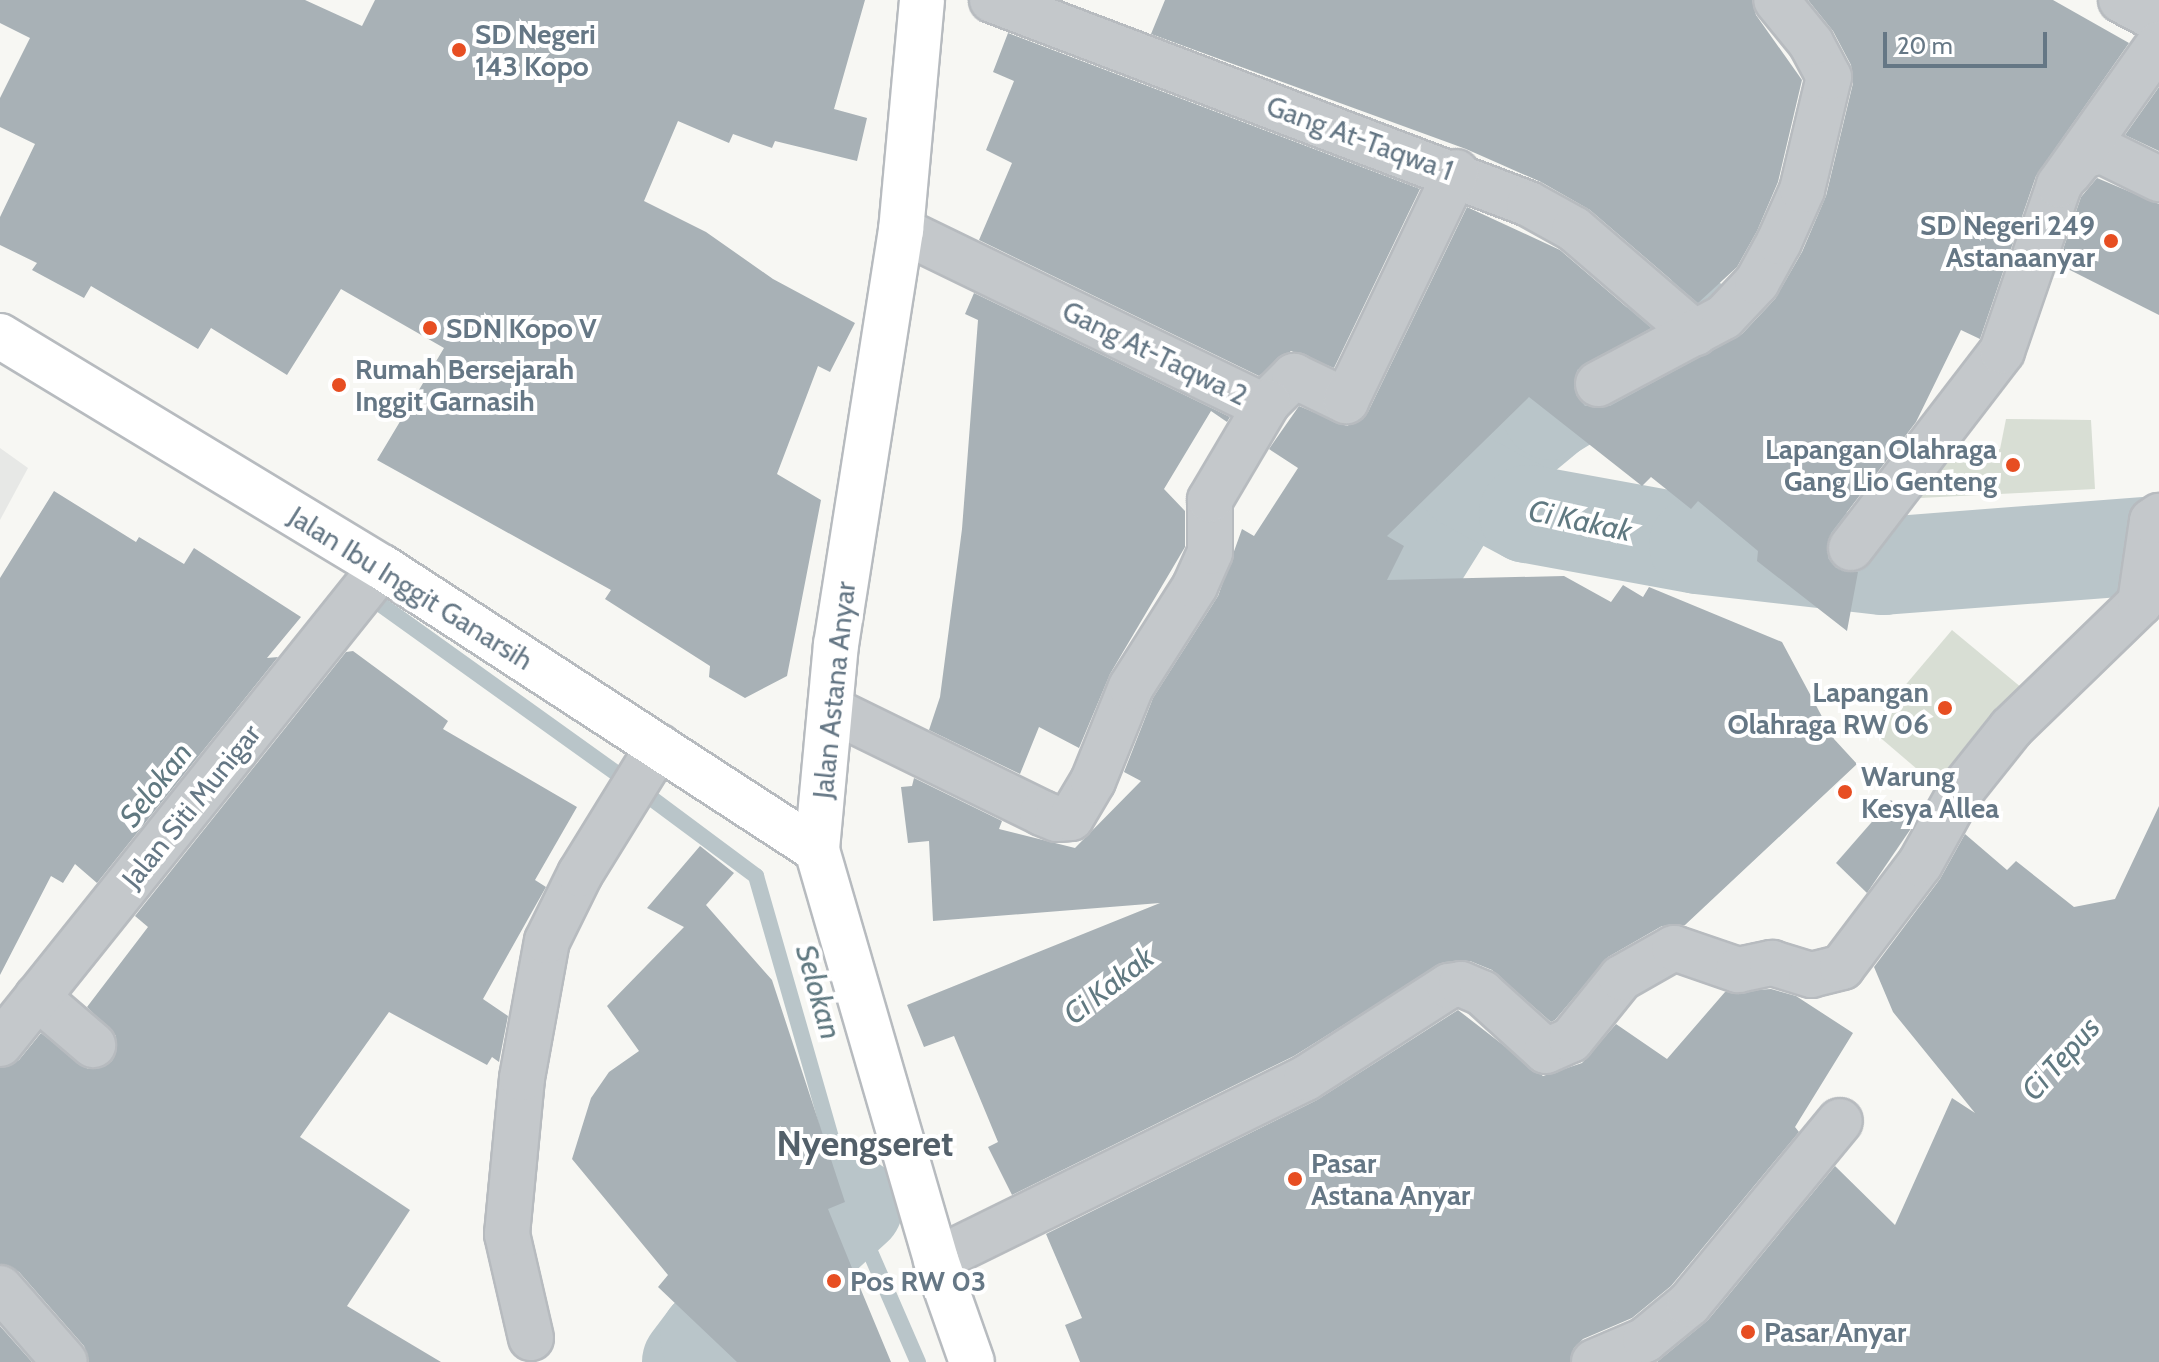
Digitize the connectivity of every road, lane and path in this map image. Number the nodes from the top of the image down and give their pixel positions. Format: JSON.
{"nodes":[{"id":1,"x":922,"y":0,"type":"edge"},
{"id":2,"x":992,"y":0,"type":"edge"},
{"id":3,"x":1776,"y":0,"type":"edge"},
{"id":4,"x":2159,"y":44,"type":"edge"},
{"id":5,"x":1456,"y":172,"type":"junction"},
{"id":6,"x":2159,"y":179,"type":"edge"},
{"id":7,"x":2059,"y":185,"type":"junction"},
{"id":8,"x":901,"y":230,"type":"junction"},
{"id":9,"x":1691,"y":327,"type":"junction"},
{"id":10,"x":0,"y":336,"type":"edge"},
{"id":11,"x":1598,"y":384,"type":"dead end"},
{"id":12,"x":1268,"y":402,"type":"junction"},
{"id":13,"x":2156,"y":518,"type":"edge"},
{"id":14,"x":1851,"y":548,"type":"dead end"},
{"id":15,"x":382,"y":567,"type":"junction"},
{"id":16,"x":830,"y":709,"type":"junction"},
{"id":17,"x":659,"y":746,"type":"junction"},
{"id":18,"x":817,"y":850,"type":"junction"},
{"id":19,"x":37,"y":997,"type":"junction"},
{"id":20,"x":0,"y":1044,"type":"edge"},
{"id":21,"x":93,"y":1045,"type":"dead end"},
{"id":22,"x":1840,"y":1121,"type":"dead end"},
{"id":23,"x":936,"y":1260,"type":"junction"},
{"id":24,"x":0,"y":1288,"type":"edge"},
{"id":25,"x":531,"y":1338,"type":"dead end"},
{"id":26,"x":65,"y":1362,"type":"edge"},
{"id":27,"x":972,"y":1362,"type":"edge"},
{"id":28,"x":1594,"y":1362,"type":"edge"}],
"edges":[{"from":1,"to":8,"type":"main road","name":"Jalan Astana Anyar"},
{"from":2,"to":5,"type":"street","name":"Gang At-Taqwa 1"},
{"from":3,"to":9,"type":"street"},
{"from":4,"to":7,"type":"street"},
{"from":5,"to":9,"type":"street","name":"Gang At-Taqwa 1"},
{"from":5,"to":12,"type":"street","name":"Gang At-Taqwa 2"},
{"from":6,"to":7,"type":"street"},
{"from":7,"to":14,"type":"street"},
{"from":8,"to":12,"type":"street","name":"Gang At-Taqwa 2"},
{"from":8,"to":16,"type":"main road","name":"Jalan Astana Anyar"},
{"from":9,"to":11,"type":"street"},
{"from":10,"to":15,"type":"main road","name":"Jalan Ibu Inggit Ganarsih"},
{"from":12,"to":16,"type":"street"},
{"from":13,"to":23,"type":"street"},
{"from":15,"to":17,"type":"main road","name":"Jalan Ibu Inggit Ganarsih"},
{"from":15,"to":19,"type":"street","name":"Jalan Siti Munigar"},
{"from":16,"to":18,"type":"main road","name":"Jalan Astana Anyar"},
{"from":17,"to":18,"type":"main road","name":"Jalan Ibu Inggit Ganarsih"},
{"from":17,"to":25,"type":"street"},
{"from":18,"to":23,"type":"main road","name":"Jalan Astana Anyar"},
{"from":19,"to":20,"type":"street","name":"Jalan Siti Munigar"},
{"from":19,"to":21,"type":"street"},
{"from":22,"to":28,"type":"street"},
{"from":23,"to":27,"type":"main road","name":"Jalan Astana Anyar"},
{"from":24,"to":26,"type":"street"}]}
